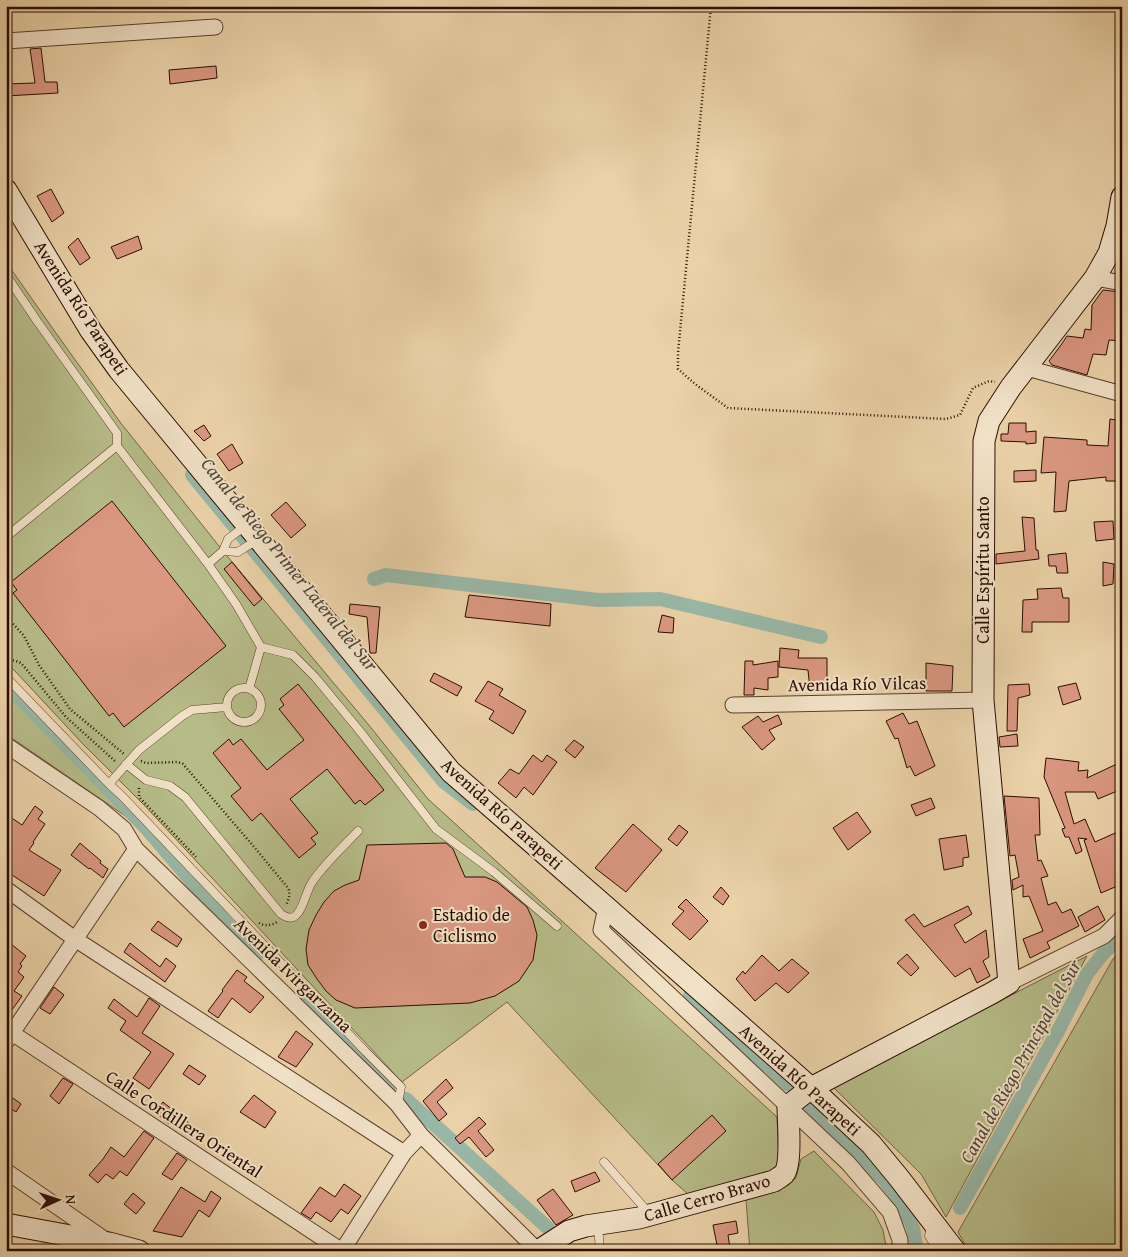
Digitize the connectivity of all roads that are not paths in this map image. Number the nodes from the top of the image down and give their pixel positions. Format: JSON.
{"nodes":[{"id":1,"x":215,"y":27,"type":"dead end"},
{"id":2,"x":6,"y":41,"type":"edge"},
{"id":3,"x":6,"y":190,"type":"edge"},
{"id":4,"x":1122,"y":197,"type":"edge"},
{"id":5,"x":6,"y":274,"type":"edge"},
{"id":6,"x":1095,"y":278,"type":"junction"},
{"id":7,"x":1122,"y":283,"type":"edge"},
{"id":8,"x":1026,"y":368,"type":"junction"},
{"id":9,"x":1122,"y":394,"type":"edge"},
{"id":10,"x":117,"y":446,"type":"junction"},
{"id":11,"x":253,"y":532,"type":"junction"},
{"id":12,"x":6,"y":537,"type":"edge"},
{"id":13,"x":223,"y":551,"type":"junction"},
{"id":14,"x":208,"y":564,"type":"junction"},
{"id":15,"x":261,"y":647,"type":"junction"},
{"id":16,"x":6,"y":677,"type":"edge"},
{"id":17,"x":249,"y":689,"type":"junction"},
{"id":18,"x":983,"y":700,"type":"junction"},
{"id":19,"x":733,"y":705,"type":"dead end"},
{"id":20,"x":227,"y":706,"type":"junction"},
{"id":21,"x":6,"y":745,"type":"edge"},
{"id":22,"x":124,"y":766,"type":"junction"},
{"id":23,"x":109,"y":784,"type":"junction"},
{"id":24,"x":358,"y":831,"type":"dead end"},
{"id":25,"x":136,"y":849,"type":"junction"},
{"id":26,"x":6,"y":889,"type":"edge"},
{"id":27,"x":606,"y":907,"type":"junction"},
{"id":28,"x":1122,"y":918,"type":"edge"},
{"id":29,"x":557,"y":926,"type":"dead end"},
{"id":30,"x":76,"y":938,"type":"junction"},
{"id":31,"x":1009,"y":983,"type":"junction"},
{"id":32,"x":8,"y":1035,"type":"edge"},
{"id":33,"x":810,"y":1088,"type":"junction"},
{"id":34,"x":397,"y":1104,"type":"junction"},
{"id":35,"x":788,"y":1106,"type":"junction"},
{"id":36,"x":420,"y":1135,"type":"junction"},
{"id":37,"x":404,"y":1153,"type":"junction"},
{"id":38,"x":604,"y":1162,"type":"dead end"},
{"id":39,"x":6,"y":1171,"type":"edge"},
{"id":40,"x":651,"y":1215,"type":"junction"},
{"id":41,"x":933,"y":1222,"type":"junction"},
{"id":42,"x":6,"y":1224,"type":"edge"},
{"id":43,"x":598,"y":1224,"type":"junction"},
{"id":44,"x":109,"y":1243,"type":"junction"},
{"id":45,"x":139,"y":1251,"type":"edge"},
{"id":46,"x":342,"y":1251,"type":"edge"},
{"id":47,"x":538,"y":1251,"type":"edge"},
{"id":48,"x":600,"y":1251,"type":"edge"},
{"id":49,"x":900,"y":1251,"type":"edge"},
{"id":50,"x":938,"y":1251,"type":"edge"},
{"id":51,"x":954,"y":1251,"type":"edge"}],
"edges":[{"from":1,"to":2,"type":"street"},
{"from":3,"to":11,"type":"street","name":"Avenida Río Parapeti"},
{"from":4,"to":6,"type":"street","name":"Calle Espíritu Santo"},
{"from":5,"to":10,"type":"lane"},
{"from":6,"to":7,"type":"street"},
{"from":6,"to":8,"type":"street","name":"Calle Espíritu Santo"},
{"from":8,"to":9,"type":"street"},
{"from":8,"to":18,"type":"street","name":"Calle Espíritu Santo"},
{"from":10,"to":12,"type":"lane"},
{"from":10,"to":14,"type":"lane"},
{"from":11,"to":13,"type":"lane"},
{"from":11,"to":13,"type":"lane"},
{"from":11,"to":27,"type":"street","name":"Avenida Río Parapeti"},
{"from":13,"to":14,"type":"lane"},
{"from":14,"to":15,"type":"lane"},
{"from":15,"to":17,"type":"lane"},
{"from":15,"to":29,"type":"lane"},
{"from":16,"to":23,"type":"lane"},
{"from":17,"to":20,"type":"lane"},
{"from":17,"to":20,"type":"lane"},
{"from":18,"to":19,"type":"street","name":"Avenida Río Vilcas"},
{"from":18,"to":31,"type":"street","name":"Calle Espíritu Santo"},
{"from":20,"to":22,"type":"lane"},
{"from":21,"to":25,"type":"street","name":"Avenida Ivirgarzama"},
{"from":22,"to":23,"type":"lane"},
{"from":22,"to":24,"type":"lane"},
{"from":23,"to":34,"type":"lane"},
{"from":25,"to":30,"type":"street"},
{"from":25,"to":34,"type":"street","name":"Avenida Ivirgarzama"},
{"from":26,"to":30,"type":"street"},
{"from":27,"to":33,"type":"street","name":"Avenida Río Parapeti"},
{"from":27,"to":35,"type":"street","name":"Avenida Río Parapeti"},
{"from":28,"to":31,"type":"street"},
{"from":30,"to":32,"type":"street"},
{"from":30,"to":37,"type":"street"},
{"from":31,"to":33,"type":"street"},
{"from":32,"to":46,"type":"street","name":"Calle Cordillera Oriental"},
{"from":33,"to":35,"type":"street"},
{"from":33,"to":41,"type":"street","name":"Avenida Río Parapeti"},
{"from":34,"to":36,"type":"street","name":"Avenida Ivirgarzama"},
{"from":35,"to":40,"type":"street","name":"Calle Cerro Bravo"},
{"from":35,"to":49,"type":"street","name":"Avenida Río Parapeti"},
{"from":36,"to":37,"type":"street"},
{"from":36,"to":47,"type":"street","name":"Avenida Ivirgarzama"},
{"from":37,"to":46,"type":"street"},
{"from":38,"to":40,"type":"lane"},
{"from":39,"to":44,"type":"street"},
{"from":40,"to":43,"type":"street","name":"Calle Cerro Bravo"},
{"from":41,"to":50,"type":"lane"},
{"from":41,"to":51,"type":"street","name":"Avenida Río Parapeti"},
{"from":42,"to":44,"type":"street"},
{"from":43,"to":47,"type":"street","name":"Calle Cerro Bravo"},
{"from":43,"to":48,"type":"lane"},
{"from":44,"to":45,"type":"street"}]}
